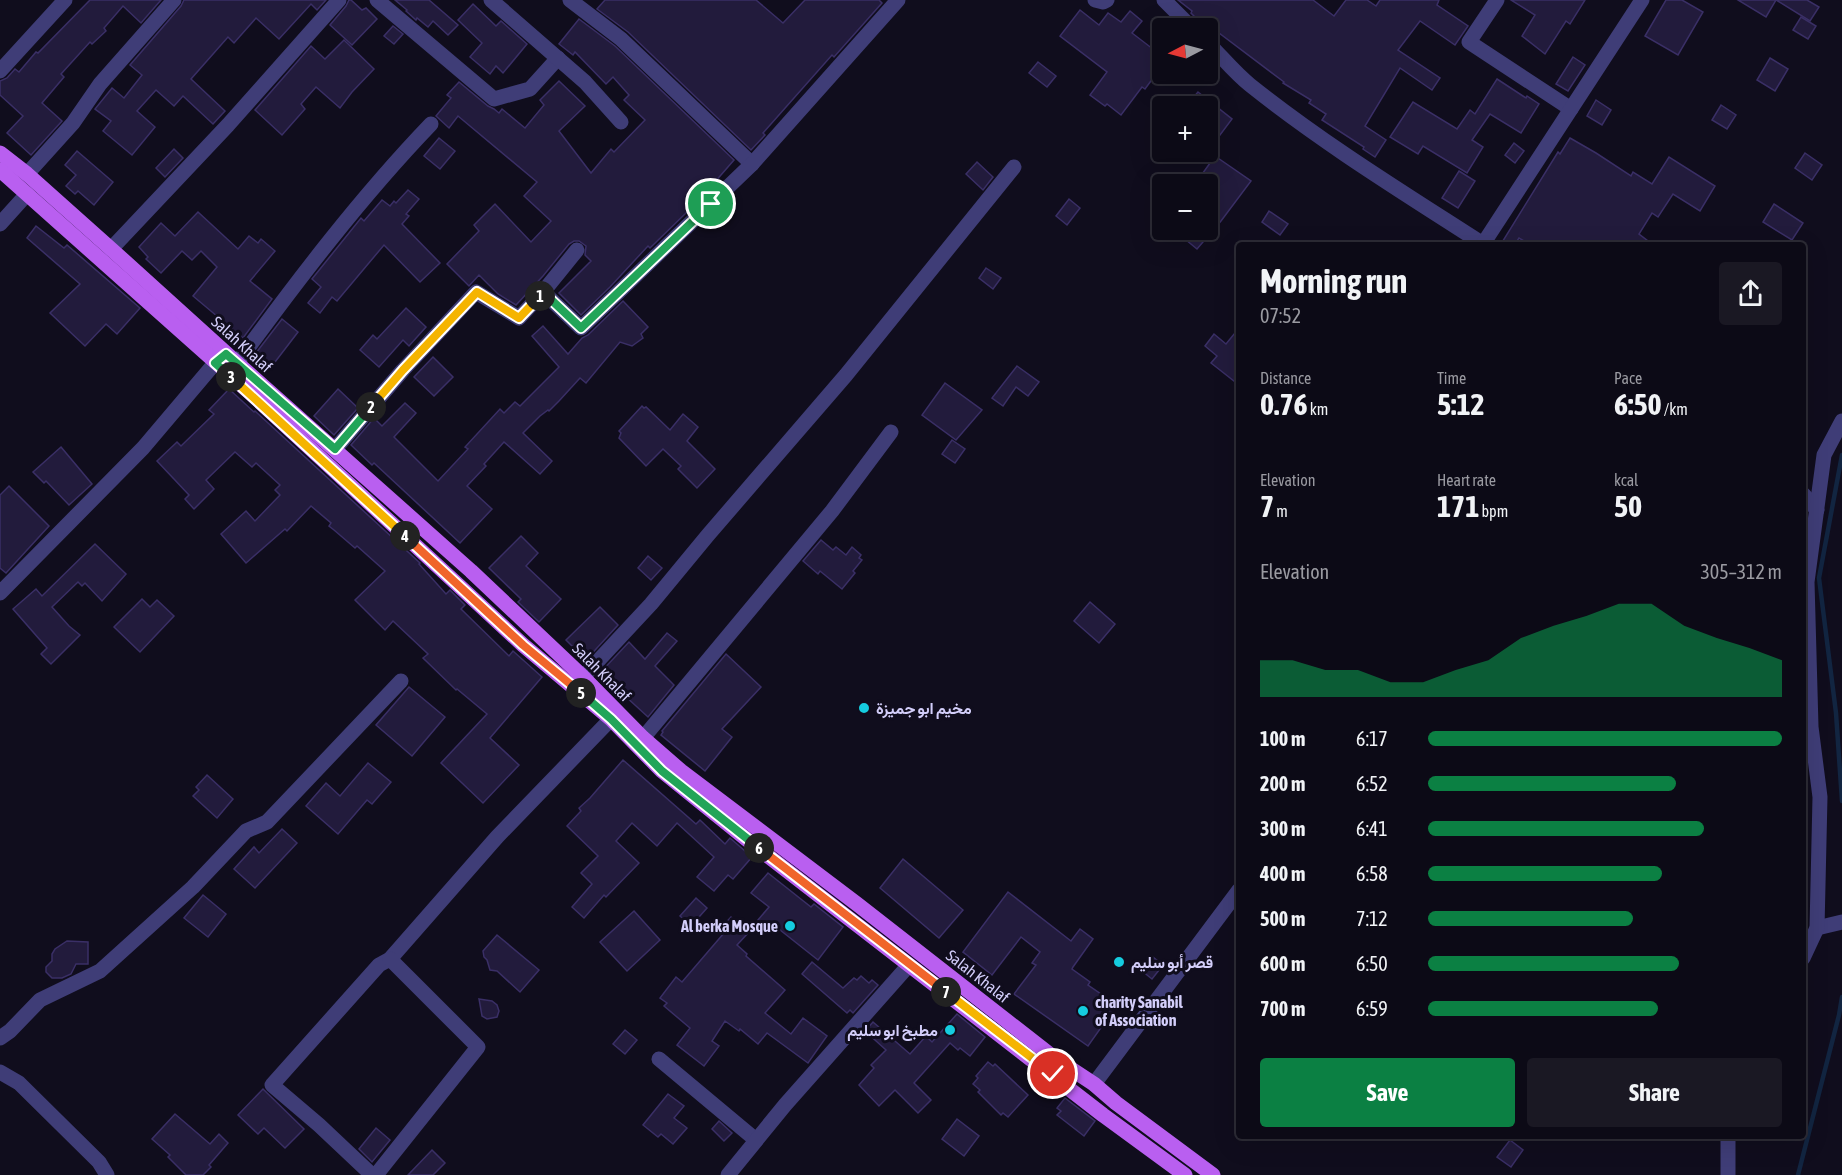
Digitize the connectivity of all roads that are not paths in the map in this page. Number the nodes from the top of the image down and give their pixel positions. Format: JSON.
{"nodes":[{"id":1,"x":65,"y":0,"type":"edge"},
{"id":2,"x":174,"y":0,"type":"edge"},
{"id":3,"x":339,"y":0,"type":"edge"},
{"id":4,"x":377,"y":0,"type":"edge"},
{"id":5,"x":491,"y":0,"type":"edge"},
{"id":6,"x":570,"y":0,"type":"edge"},
{"id":7,"x":898,"y":0,"type":"edge"},
{"id":8,"x":1095,"y":0,"type":"edge"},
{"id":9,"x":1107,"y":0,"type":"edge"},
{"id":10,"x":1164,"y":0,"type":"edge"},
{"id":11,"x":1497,"y":0,"type":"edge"},
{"id":12,"x":1642,"y":0,"type":"edge"},
{"id":13,"x":1182,"y":18,"type":"edge"},
{"id":14,"x":1218,"y":53,"type":"edge"},
{"id":15,"x":558,"y":58,"type":"junction"},
{"id":16,"x":0,"y":71,"type":"edge"},
{"id":17,"x":1571,"y":109,"type":"junction"},
{"id":18,"x":621,"y":122,"type":"dead end"},
{"id":19,"x":431,"y":124,"type":"dead end"},
{"id":20,"x":0,"y":153,"type":"edge"},
{"id":21,"x":752,"y":164,"type":"junction"},
{"id":22,"x":1014,"y":167,"type":"dead end"},
{"id":23,"x":0,"y":170,"type":"edge"},
{"id":24,"x":27,"y":174,"type":"junction"},
{"id":25,"x":27,"y":194,"type":"junction"},
{"id":26,"x":0,"y":224,"type":"edge"},
{"id":27,"x":1480,"y":242,"type":"edge"},
{"id":28,"x":1484,"y":242,"type":"edge"},
{"id":29,"x":111,"y":249,"type":"junction"},
{"id":30,"x":577,"y":250,"type":"dead end"},
{"id":31,"x":543,"y":292,"type":"junction"},
{"id":32,"x":226,"y":360,"type":"junction"},
{"id":33,"x":1842,"y":422,"type":"edge"},
{"id":34,"x":891,"y":432,"type":"dead end"},
{"id":35,"x":335,"y":449,"type":"junction"},
{"id":36,"x":1806,"y":497,"type":"edge"},
{"id":37,"x":1817,"y":510,"type":"junction"},
{"id":38,"x":2,"y":587,"type":"edge"},
{"id":39,"x":583,"y":677,"type":"junction"},
{"id":40,"x":401,"y":681,"type":"dead end"},
{"id":41,"x":611,"y":719,"type":"junction"},
{"id":42,"x":643,"y":738,"type":"junction"},
{"id":43,"x":1236,"y":894,"type":"edge"},
{"id":44,"x":1842,"y":922,"type":"edge"},
{"id":45,"x":1817,"y":928,"type":"junction"},
{"id":46,"x":1806,"y":952,"type":"edge"},
{"id":47,"x":390,"y":959,"type":"junction"},
{"id":48,"x":909,"y":964,"type":"junction"},
{"id":49,"x":0,"y":1038,"type":"edge"},
{"id":50,"x":659,"y":1059,"type":"dead end"},
{"id":51,"x":0,"y":1072,"type":"edge"},
{"id":52,"x":1094,"y":1084,"type":"junction"},
{"id":53,"x":1728,"y":1139,"type":"edge"},
{"id":54,"x":756,"y":1140,"type":"junction"},
{"id":55,"x":103,"y":1169,"type":"edge"},
{"id":56,"x":89,"y":1175,"type":"edge"},
{"id":57,"x":372,"y":1175,"type":"edge"},
{"id":58,"x":376,"y":1175,"type":"edge"},
{"id":59,"x":728,"y":1175,"type":"edge"},
{"id":60,"x":1185,"y":1175,"type":"edge"},
{"id":61,"x":1213,"y":1175,"type":"edge"},
{"id":62,"x":1728,"y":1175,"type":"edge"}],
"edges":[{"from":1,"to":16,"type":"street"},
{"from":2,"to":24,"type":"street"},
{"from":3,"to":29,"type":"street"},
{"from":4,"to":15,"type":"street"},
{"from":5,"to":15,"type":"street"},
{"from":6,"to":21,"type":"street"},
{"from":7,"to":21,"type":"street"},
{"from":8,"to":9,"type":"street"},
{"from":10,"to":13,"type":"street"},
{"from":11,"to":17,"type":"street"},
{"from":12,"to":17,"type":"street"},
{"from":14,"to":27,"type":"street"},
{"from":15,"to":18,"type":"street"},
{"from":17,"to":28,"type":"street"},
{"from":19,"to":32,"type":"street"},
{"from":20,"to":24,"type":"main road","name":"Salah Khalaf"},
{"from":21,"to":31,"type":"street"},
{"from":22,"to":39,"type":"street"},
{"from":23,"to":25,"type":"main road","name":"Salah Khalaf"},
{"from":24,"to":29,"type":"main road","name":"Salah Khalaf"},
{"from":25,"to":26,"type":"street"},
{"from":25,"to":32,"type":"main road","name":"Salah Khalaf"},
{"from":29,"to":32,"type":"main road","name":"Salah Khalaf"},
{"from":30,"to":31,"type":"street"},
{"from":31,"to":35,"type":"street"},
{"from":32,"to":35,"type":"main road","name":"Salah Khalaf"},
{"from":32,"to":38,"type":"street"},
{"from":32,"to":41,"type":"main road","name":"Salah Khalaf"},
{"from":33,"to":37,"type":"street"},
{"from":34,"to":42,"type":"street"},
{"from":35,"to":39,"type":"main road","name":"Salah Khalaf"},
{"from":36,"to":37,"type":"street"},
{"from":37,"to":45,"type":"street"},
{"from":39,"to":42,"type":"main road","name":"Salah Khalaf"},
{"from":40,"to":49,"type":"street"},
{"from":41,"to":47,"type":"street"},
{"from":41,"to":48,"type":"main road","name":"Salah Khalaf"},
{"from":42,"to":52,"type":"main road","name":"Salah Khalaf"},
{"from":43,"to":52,"type":"street"},
{"from":44,"to":45,"type":"street"},
{"from":45,"to":46,"type":"street"},
{"from":47,"to":57,"type":"street"},
{"from":47,"to":58,"type":"street"},
{"from":48,"to":54,"type":"street"},
{"from":48,"to":60,"type":"main road","name":"Salah Khalaf"},
{"from":50,"to":54,"type":"street"},
{"from":51,"to":55,"type":"street"},
{"from":52,"to":61,"type":"main road","name":"Salah Khalaf"},
{"from":53,"to":62,"type":"street"},
{"from":54,"to":59,"type":"street"},
{"from":55,"to":56,"type":"street"}]}
